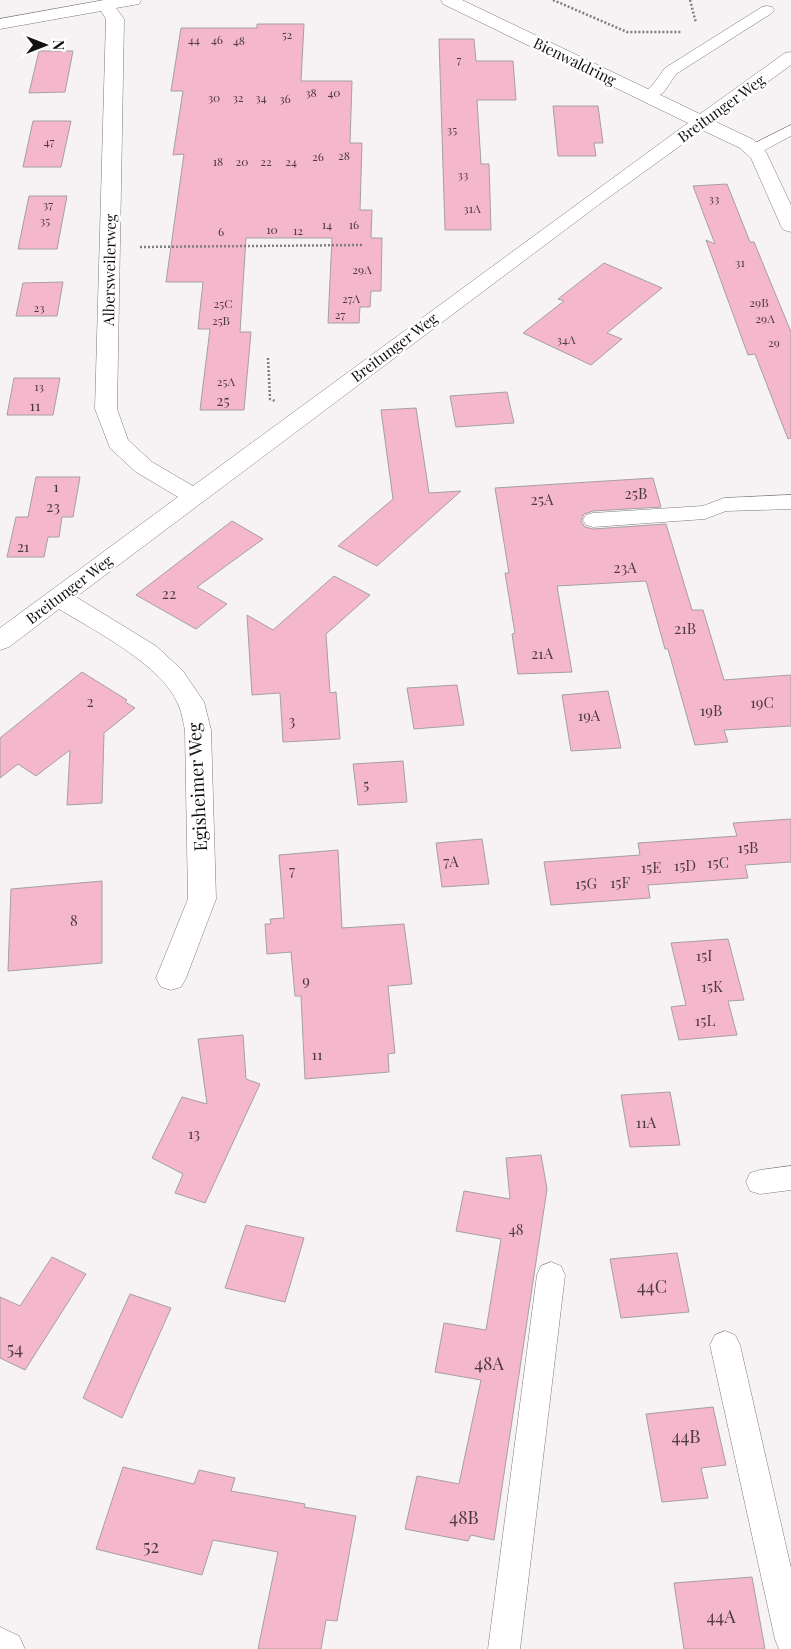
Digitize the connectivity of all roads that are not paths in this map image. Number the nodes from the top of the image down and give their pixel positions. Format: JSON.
{"nodes":[{"id":1,"x":133,"y":0,"type":"edge"},
{"id":2,"x":449,"y":0,"type":"edge"},
{"id":3,"x":105,"y":5,"type":"junction"},
{"id":4,"x":767,"y":10,"type":"dead end"},
{"id":5,"x":0,"y":24,"type":"edge"},
{"id":6,"x":791,"y":57,"type":"edge"},
{"id":7,"x":647,"y":96,"type":"junction"},
{"id":8,"x":701,"y":122,"type":"junction"},
{"id":9,"x":791,"y":130,"type":"edge"},
{"id":10,"x":753,"y":150,"type":"junction"},
{"id":11,"x":791,"y":226,"type":"edge"},
{"id":12,"x":194,"y":496,"type":"junction"},
{"id":13,"x":791,"y":502,"type":"edge"},
{"id":14,"x":593,"y":520,"type":"dead end"},
{"id":15,"x":58,"y":597,"type":"junction"},
{"id":16,"x":0,"y":641,"type":"edge"},
{"id":17,"x":171,"y":978,"type":"dead end"},
{"id":18,"x":791,"y":1178,"type":"edge"},
{"id":19,"x":760,"y":1182,"type":"dead end"},
{"id":20,"x":551,"y":1275,"type":"dead end"},
{"id":21,"x":725,"y":1345,"type":"dead end"},
{"id":22,"x":791,"y":1639,"type":"edge"},
{"id":23,"x":0,"y":1646,"type":"edge"},
{"id":24,"x":6,"y":1649,"type":"edge"},
{"id":25,"x":504,"y":1649,"type":"edge"}],
"edges":[{"from":1,"to":3,"type":"street"},
{"from":2,"to":7,"type":"street","name":"Bienwaldring"},
{"from":3,"to":5,"type":"street"},
{"from":3,"to":12,"type":"street","name":"Albersweilerweg"},
{"from":4,"to":7,"type":"lane"},
{"from":6,"to":8,"type":"street","name":"Breitunger Weg"},
{"from":7,"to":8,"type":"street","name":"Bienwaldring"},
{"from":8,"to":10,"type":"street","name":"Bienwaldring"},
{"from":8,"to":12,"type":"street","name":"Breitunger Weg"},
{"from":9,"to":10,"type":"lane"},
{"from":10,"to":11,"type":"street"},
{"from":12,"to":15,"type":"street","name":"Breitunger Weg"},
{"from":13,"to":14,"type":"lane"},
{"from":15,"to":16,"type":"street","name":"Breitunger Weg"},
{"from":15,"to":17,"type":"street","name":"Egisheimer Weg"},
{"from":18,"to":19,"type":"lane"},
{"from":20,"to":25,"type":"lane"},
{"from":21,"to":22,"type":"lane"},
{"from":23,"to":24,"type":"street"}]}
